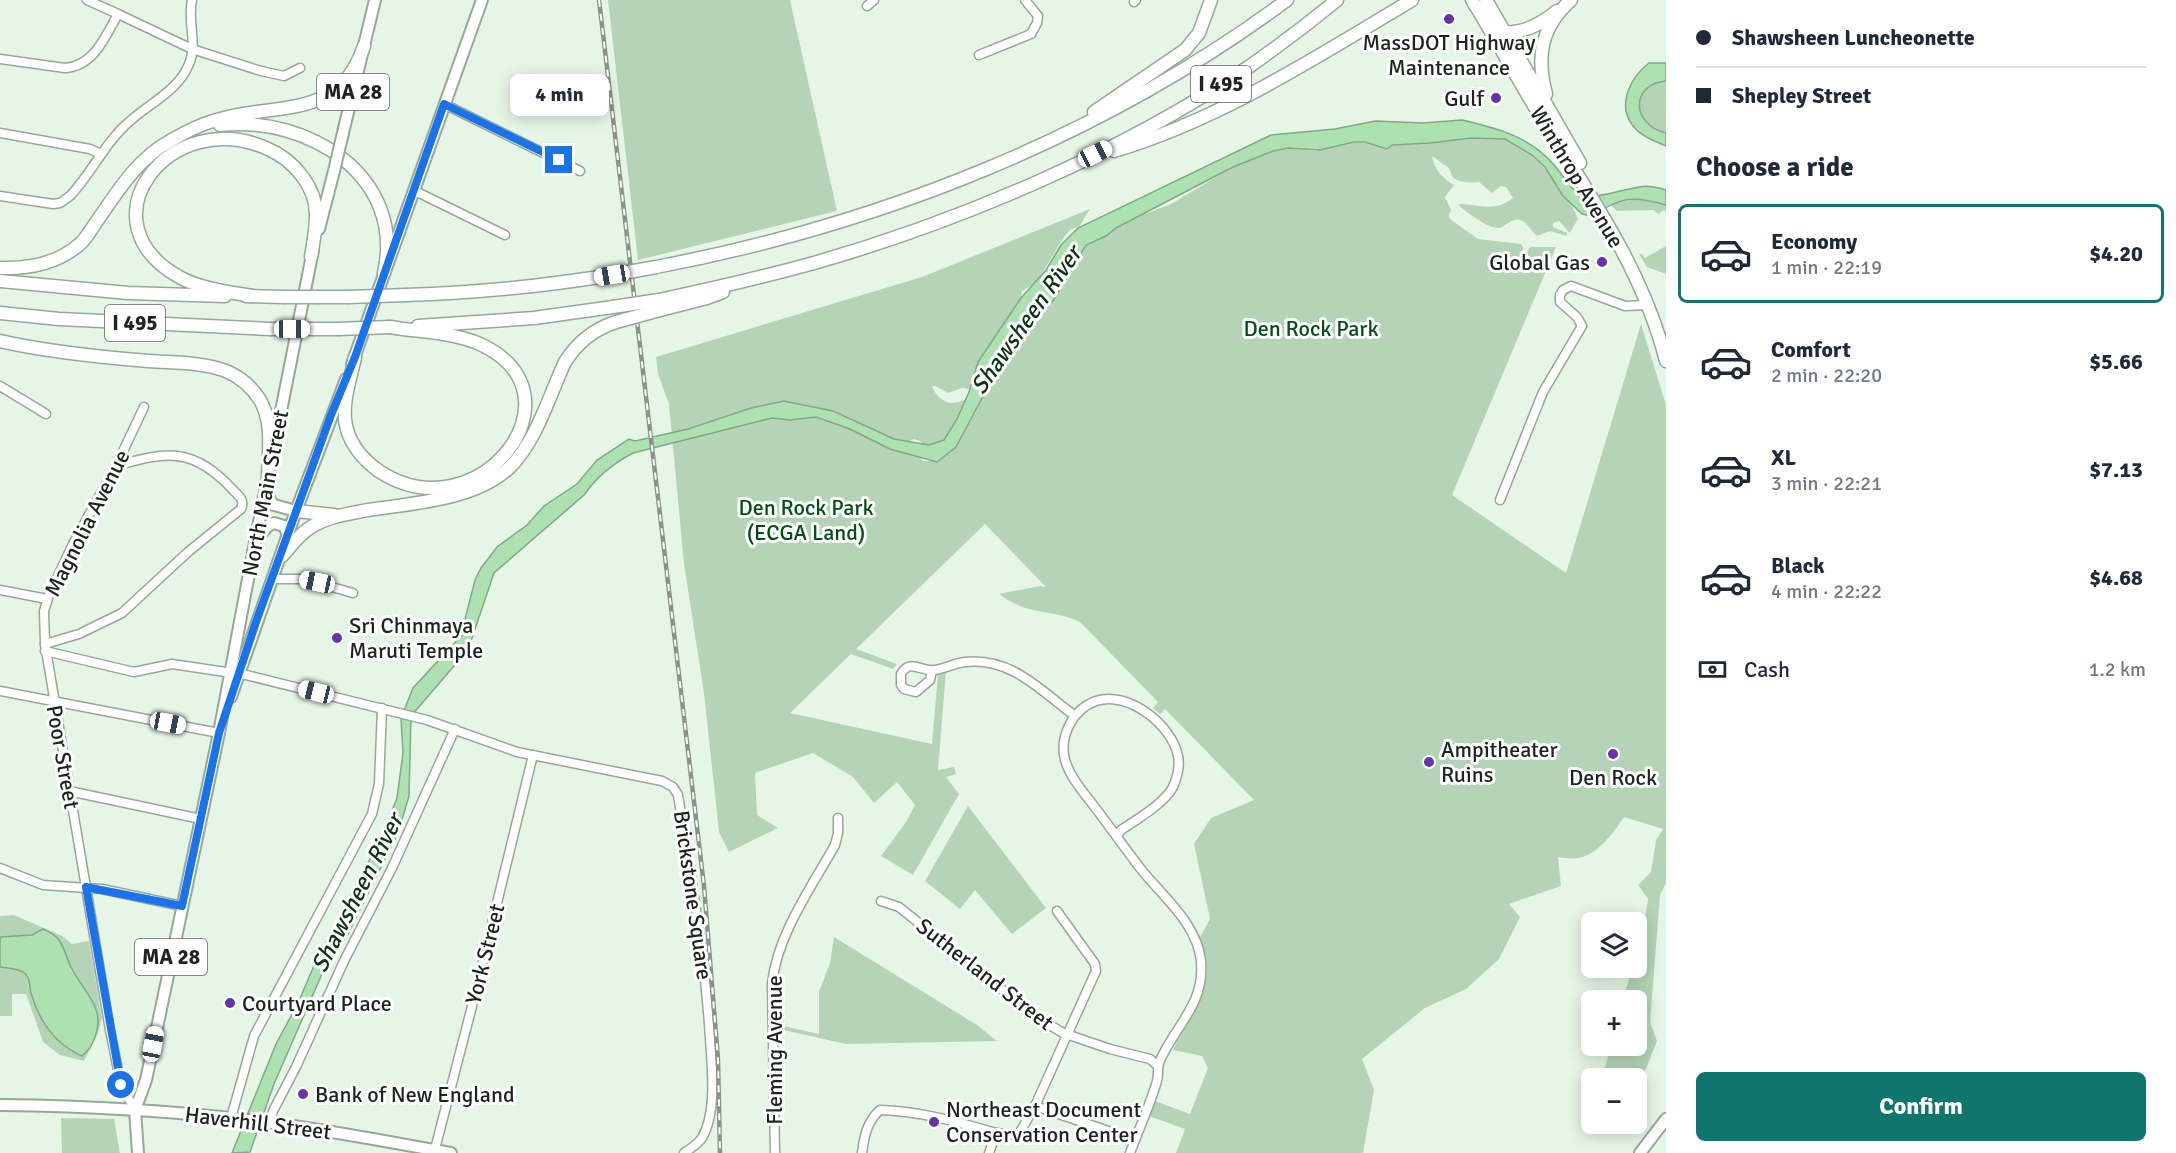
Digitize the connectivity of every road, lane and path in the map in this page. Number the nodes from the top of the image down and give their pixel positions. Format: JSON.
{"nodes":[{"id":1,"x":87,"y":0,"type":"edge"},
{"id":2,"x":200,"y":0,"type":"edge"},
{"id":3,"x":375,"y":0,"type":"edge"},
{"id":4,"x":482,"y":0,"type":"edge"},
{"id":5,"x":1025,"y":0,"type":"edge"},
{"id":6,"x":1210,"y":0,"type":"edge"},
{"id":7,"x":1287,"y":0,"type":"edge"},
{"id":8,"x":1337,"y":0,"type":"edge"},
{"id":9,"x":1412,"y":0,"type":"edge"},
{"id":10,"x":1472,"y":0,"type":"edge"},
{"id":11,"x":1486,"y":0,"type":"edge"},
{"id":12,"x":192,"y":3,"type":"edge"},
{"id":13,"x":1567,"y":4,"type":"edge"},
{"id":14,"x":118,"y":14,"type":"junction"},
{"id":15,"x":1491,"y":31,"type":"junction"},
{"id":16,"x":1505,"y":33,"type":"junction"},
{"id":17,"x":364,"y":46,"type":"junction"},
{"id":18,"x":192,"y":49,"type":"junction"},
{"id":19,"x":979,"y":55,"type":"dead end"},
{"id":20,"x":0,"y":59,"type":"edge"},
{"id":21,"x":300,"y":68,"type":"dead end"},
{"id":22,"x":444,"y":104,"type":"junction"},
{"id":23,"x":1551,"y":112,"type":"junction"},
{"id":24,"x":1071,"y":131,"type":"junction"},
{"id":25,"x":0,"y":133,"type":"edge"},
{"id":26,"x":181,"y":135,"type":"junction"},
{"id":27,"x":102,"y":154,"type":"junction"},
{"id":28,"x":1095,"y":154,"type":"junction"},
{"id":29,"x":580,"y":171,"type":"dead end"},
{"id":30,"x":413,"y":190,"type":"junction"},
{"id":31,"x":1593,"y":193,"type":"junction"},
{"id":32,"x":0,"y":196,"type":"edge"},
{"id":33,"x":505,"y":235,"type":"dead end"},
{"id":34,"x":311,"y":257,"type":"junction"},
{"id":35,"x":0,"y":268,"type":"edge"},
{"id":36,"x":384,"y":273,"type":"junction"},
{"id":37,"x":0,"y":281,"type":"edge"},
{"id":38,"x":252,"y":296,"type":"junction"},
{"id":39,"x":660,"y":305,"type":"junction"},
{"id":40,"x":1651,"y":305,"type":"junction"},
{"id":41,"x":0,"y":313,"type":"edge"},
{"id":42,"x":390,"y":327,"type":"junction"},
{"id":43,"x":1666,"y":338,"type":"edge"},
{"id":44,"x":0,"y":341,"type":"edge"},
{"id":45,"x":355,"y":357,"type":"junction"},
{"id":46,"x":1666,"y":361,"type":"edge"},
{"id":47,"x":0,"y":386,"type":"edge"},
{"id":48,"x":144,"y":407,"type":"dead end"},
{"id":49,"x":46,"y":414,"type":"dead end"},
{"id":50,"x":116,"y":466,"type":"junction"},
{"id":51,"x":268,"y":480,"type":"junction"},
{"id":52,"x":1500,"y":500,"type":"dead end"},
{"id":53,"x":296,"y":511,"type":"junction"},
{"id":54,"x":339,"y":515,"type":"junction"},
{"id":55,"x":288,"y":535,"type":"junction"},
{"id":56,"x":255,"y":542,"type":"junction"},
{"id":57,"x":282,"y":556,"type":"junction"},
{"id":58,"x":273,"y":579,"type":"junction"},
{"id":59,"x":0,"y":590,"type":"edge"},
{"id":60,"x":353,"y":592,"type":"dead end"},
{"id":61,"x":45,"y":598,"type":"junction"},
{"id":62,"x":45,"y":647,"type":"junction"},
{"id":63,"x":932,"y":671,"type":"dead end"},
{"id":64,"x":235,"y":673,"type":"junction"},
{"id":65,"x":0,"y":691,"type":"edge"},
{"id":66,"x":53,"y":701,"type":"junction"},
{"id":67,"x":386,"y":709,"type":"junction"},
{"id":68,"x":1076,"y":716,"type":"junction"},
{"id":69,"x":455,"y":729,"type":"junction"},
{"id":70,"x":219,"y":733,"type":"junction"},
{"id":71,"x":533,"y":755,"type":"junction"},
{"id":72,"x":69,"y":791,"type":"junction"},
{"id":73,"x":838,"y":818,"type":"dead end"},
{"id":74,"x":201,"y":819,"type":"junction"},
{"id":75,"x":1117,"y":836,"type":"junction"},
{"id":76,"x":0,"y":868,"type":"edge"},
{"id":77,"x":86,"y":887,"type":"junction"},
{"id":78,"x":881,"y":901,"type":"dead end"},
{"id":79,"x":182,"y":906,"type":"junction"},
{"id":80,"x":1057,"y":911,"type":"dead end"},
{"id":81,"x":1067,"y":1035,"type":"junction"},
{"id":82,"x":1158,"y":1066,"type":"junction"},
{"id":83,"x":0,"y":1105,"type":"edge"},
{"id":84,"x":1035,"y":1106,"type":"junction"},
{"id":85,"x":135,"y":1110,"type":"junction"},
{"id":86,"x":235,"y":1118,"type":"junction"},
{"id":87,"x":1666,"y":1119,"type":"edge"},
{"id":88,"x":267,"y":1122,"type":"junction"},
{"id":89,"x":996,"y":1133,"type":"junction"},
{"id":90,"x":1135,"y":1140,"type":"junction"},
{"id":91,"x":434,"y":1152,"type":"edge"},
{"id":92,"x":138,"y":1153,"type":"edge"},
{"id":93,"x":451,"y":1153,"type":"edge"},
{"id":94,"x":684,"y":1153,"type":"edge"},
{"id":95,"x":775,"y":1153,"type":"edge"},
{"id":96,"x":861,"y":1153,"type":"edge"},
{"id":97,"x":989,"y":1153,"type":"edge"},
{"id":98,"x":1130,"y":1153,"type":"edge"},
{"id":99,"x":1640,"y":1153,"type":"edge"}],
"edges":[{"from":1,"to":14,"type":"street"},
{"from":2,"to":12,"type":"street"},
{"from":3,"to":17,"type":"main road","number":"MA 28"},
{"from":4,"to":22,"type":"main road","number":"MA 28"},
{"from":5,"to":19,"type":"street"},
{"from":6,"to":24,"type":"highway"},
{"from":7,"to":24,"type":"highway","number":"I 495"},
{"from":8,"to":28,"type":"highway","number":"I 495"},
{"from":9,"to":28,"type":"highway"},
{"from":10,"to":15,"type":"highway","name":"Winthrop Avenue"},
{"from":11,"to":16,"type":"highway","name":"Winthrop Avenue"},
{"from":12,"to":18,"type":"street"},
{"from":13,"to":16,"type":"highway"},
{"from":13,"to":23,"type":"highway"},
{"from":14,"to":18,"type":"street"},
{"from":14,"to":20,"type":"street"},
{"from":15,"to":16,"type":"highway"},
{"from":15,"to":31,"type":"highway","name":"Winthrop Avenue"},
{"from":16,"to":23,"type":"highway","name":"Winthrop Avenue"},
{"from":17,"to":26,"type":"highway"},
{"from":17,"to":34,"type":"main road","name":"North Main Street","number":"MA 28","bridge":true},
{"from":18,"to":21,"type":"street"},
{"from":18,"to":27,"type":"street"},
{"from":22,"to":29,"type":"street"},
{"from":22,"to":30,"type":"main road","number":"MA 28"},
{"from":23,"to":31,"type":"highway","name":"Winthrop Avenue"},
{"from":24,"to":38,"type":"highway","number":"I 495","bridge":true},
{"from":25,"to":27,"type":"street"},
{"from":26,"to":35,"type":"highway"},
{"from":26,"to":36,"type":"highway"},
{"from":27,"to":32,"type":"street"},
{"from":28,"to":39,"type":"highway","number":"I 495"},
{"from":30,"to":33,"type":"street"},
{"from":30,"to":36,"type":"main road","number":"MA 28"},
{"from":31,"to":40,"type":"highway","name":"Winthrop Avenue"},
{"from":34,"to":38,"type":"highway"},
{"from":34,"to":51,"type":"main road","name":"North Main Street","number":"MA 28"},
{"from":36,"to":45,"type":"main road","number":"MA 28"},
{"from":37,"to":38,"type":"highway","number":"I 495"},
{"from":39,"to":42,"type":"highway","number":"I 495","bridge":true},
{"from":39,"to":54,"type":"highway","bridge":true},
{"from":40,"to":43,"type":"highway","name":"Winthrop Avenue"},
{"from":40,"to":46,"type":"highway","name":"Winthrop Avenue"},
{"from":40,"to":52,"type":"street"},
{"from":41,"to":42,"type":"highway","number":"I 495","bridge":true},
{"from":42,"to":45,"type":"highway"},
{"from":44,"to":51,"type":"highway"},
{"from":45,"to":53,"type":"main road","number":"MA 28"},
{"from":47,"to":49,"type":"street"},
{"from":48,"to":50,"type":"street","name":"Magnolia Avenue"},
{"from":50,"to":61,"type":"street","name":"Magnolia Avenue"},
{"from":50,"to":62,"type":"street"},
{"from":51,"to":53,"type":"main road"},
{"from":51,"to":56,"type":"main road","name":"North Main Street","number":"MA 28"},
{"from":53,"to":54,"type":"highway"},
{"from":53,"to":55,"type":"main road","number":"MA 28"},
{"from":54,"to":57,"type":"highway"},
{"from":55,"to":56,"type":"main road"},
{"from":55,"to":57,"type":"main road","number":"MA 28"},
{"from":56,"to":64,"type":"main road","name":"North Main Street","number":"MA 28"},
{"from":57,"to":58,"type":"main road","number":"MA 28"},
{"from":58,"to":60,"type":"street"},
{"from":58,"to":64,"type":"main road","number":"MA 28"},
{"from":59,"to":61,"type":"street"},
{"from":61,"to":62,"type":"street","name":"Magnolia Avenue"},
{"from":62,"to":64,"type":"street","name":"Brickstone Square"},
{"from":62,"to":66,"type":"street","name":"Poor Street"},
{"from":63,"to":68,"type":"street"},
{"from":64,"to":67,"type":"street","name":"Brickstone Square"},
{"from":64,"to":70,"type":"main road","number":"MA 28"},
{"from":65,"to":66,"type":"street"},
{"from":66,"to":70,"type":"street"},
{"from":66,"to":72,"type":"street","name":"Poor Street"},
{"from":67,"to":69,"type":"street","name":"Brickstone Square"},
{"from":67,"to":86,"type":"street"},
{"from":68,"to":75,"type":"street"},
{"from":68,"to":75,"type":"street"},
{"from":69,"to":71,"type":"street","name":"Brickstone Square"},
{"from":69,"to":88,"type":"street"},
{"from":70,"to":74,"type":"main road","number":"MA 28"},
{"from":71,"to":91,"type":"street","name":"York Street"},
{"from":71,"to":94,"type":"street","name":"Brickstone Square"},
{"from":72,"to":74,"type":"street"},
{"from":72,"to":77,"type":"street","name":"Poor Street"},
{"from":73,"to":95,"type":"street","name":"Fleming Avenue"},
{"from":74,"to":79,"type":"main road","number":"MA 28"},
{"from":75,"to":82,"type":"street"},
{"from":76,"to":77,"type":"street"},
{"from":77,"to":79,"type":"street"},
{"from":77,"to":85,"type":"street","name":"Poor Street"},
{"from":78,"to":81,"type":"street","name":"Sutherland Street"},
{"from":79,"to":85,"type":"main road","number":"MA 28"},
{"from":80,"to":81,"type":"street"},
{"from":81,"to":82,"type":"street","name":"Sutherland Street"},
{"from":81,"to":84,"type":"street"},
{"from":82,"to":90,"type":"street"},
{"from":83,"to":85,"type":"main road","name":"Haverhill Street"},
{"from":84,"to":89,"type":"street"},
{"from":84,"to":90,"type":"street"},
{"from":85,"to":86,"type":"main road","name":"Haverhill Street"},
{"from":85,"to":92,"type":"main road","number":"MA 28"},
{"from":86,"to":88,"type":"main road","name":"Haverhill Street"},
{"from":87,"to":99,"type":"main road"},
{"from":88,"to":91,"type":"main road","name":"Haverhill Street"},
{"from":89,"to":96,"type":"street"},
{"from":89,"to":97,"type":"street"},
{"from":90,"to":98,"type":"street"},
{"from":91,"to":93,"type":"main road","name":"Haverhill Street"}]}
